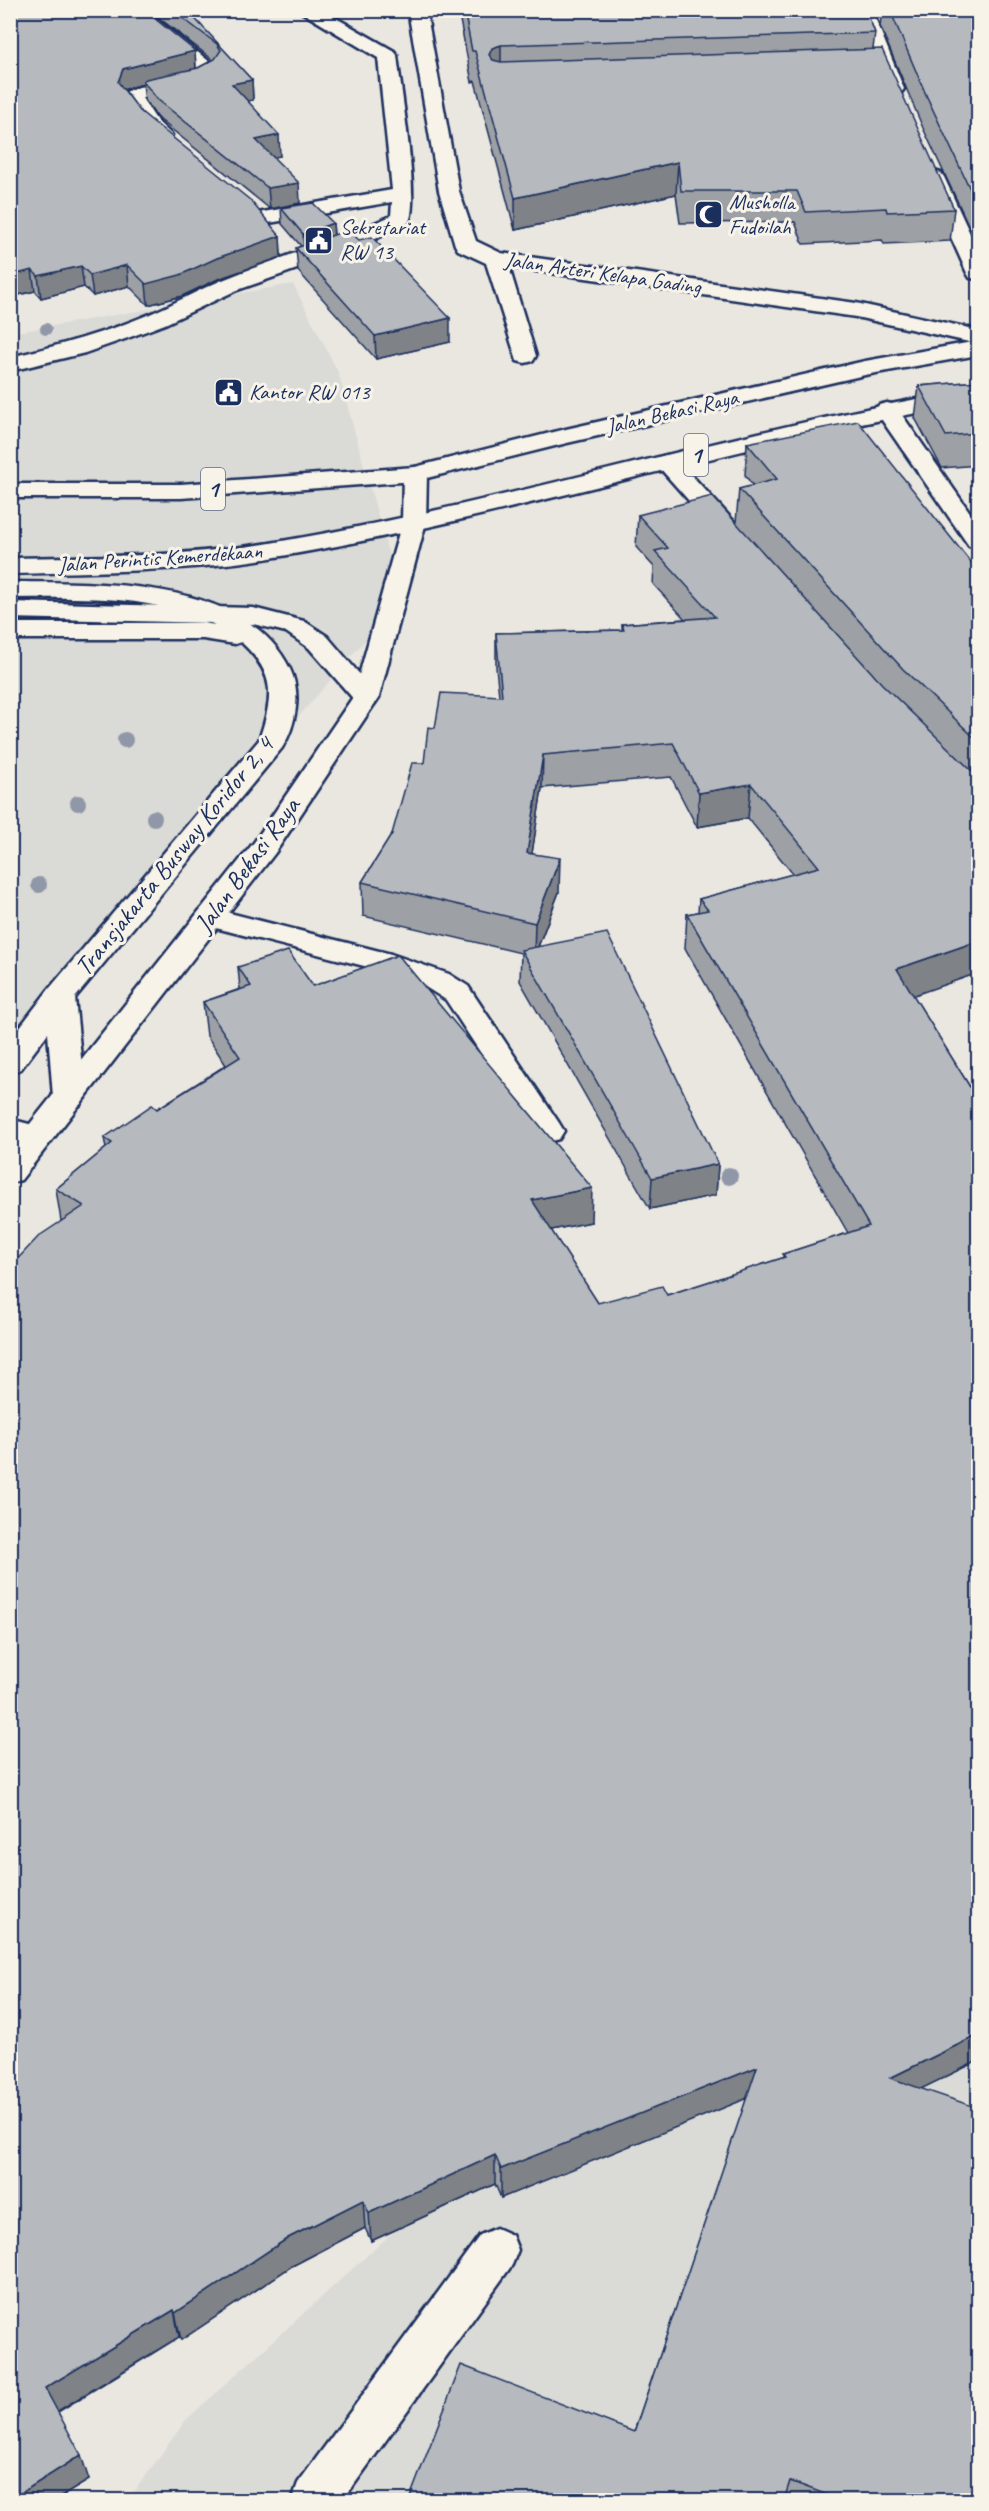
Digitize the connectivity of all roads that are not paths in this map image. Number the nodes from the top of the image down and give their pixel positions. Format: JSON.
{"nodes":[{"id":1,"x":133,"y":10,"type":"edge"},
{"id":2,"x":307,"y":10,"type":"edge"},
{"id":3,"x":417,"y":10,"type":"edge"},
{"id":4,"x":864,"y":15,"type":"edge"},
{"id":5,"x":888,"y":18,"type":"dead end"},
{"id":6,"x":887,"y":71,"type":"junction"},
{"id":7,"x":864,"y":72,"type":"edge"},
{"id":8,"x":903,"y":110,"type":"edge"},
{"id":9,"x":175,"y":146,"type":"edge"},
{"id":10,"x":926,"y":160,"type":"edge"},
{"id":11,"x":403,"y":194,"type":"junction"},
{"id":12,"x":286,"y":246,"type":"junction"},
{"id":13,"x":496,"y":258,"type":"junction"},
{"id":14,"x":978,"y":273,"type":"edge"},
{"id":15,"x":978,"y":337,"type":"edge"},
{"id":16,"x":978,"y":348,"type":"edge"},
{"id":17,"x":525,"y":356,"type":"dead end"},
{"id":18,"x":10,"y":364,"type":"edge"},
{"id":19,"x":978,"y":395,"type":"edge"},
{"id":20,"x":887,"y":410,"type":"junction"},
{"id":21,"x":667,"y":462,"type":"junction"},
{"id":22,"x":415,"y":474,"type":"junction"},
{"id":23,"x":10,"y":491,"type":"edge"},
{"id":24,"x":414,"y":522,"type":"junction"},
{"id":25,"x":978,"y":541,"type":"edge"},
{"id":26,"x":745,"y":549,"type":"edge"},
{"id":27,"x":10,"y":566,"type":"edge"},
{"id":28,"x":10,"y":590,"type":"edge"},
{"id":29,"x":10,"y":610,"type":"edge"},
{"id":30,"x":214,"y":614,"type":"junction"},
{"id":31,"x":10,"y":631,"type":"edge"},
{"id":32,"x":254,"y":641,"type":"junction"},
{"id":33,"x":366,"y":697,"type":"junction"},
{"id":34,"x":210,"y":917,"type":"junction"},
{"id":35,"x":60,"y":996,"type":"junction"},
{"id":36,"x":10,"y":1062,"type":"edge"},
{"id":37,"x":69,"y":1097,"type":"junction"},
{"id":38,"x":548,"y":1131,"type":"edge"},
{"id":39,"x":24,"y":1133,"type":"edge"},
{"id":40,"x":10,"y":1172,"type":"edge"},
{"id":41,"x":496,"y":2250,"type":"dead end"},
{"id":42,"x":315,"y":2500,"type":"edge"}],
"edges":[{"from":1,"to":9,"type":"main road"},
{"from":2,"to":11,"type":"main road"},
{"from":3,"to":13,"type":"main road","name":"Jalan Arteri Kelapa Gading"},
{"from":4,"to":5,"type":"main road"},
{"from":4,"to":6,"type":"main road"},
{"from":6,"to":7,"type":"main road"},
{"from":6,"to":8,"type":"main road"},
{"from":10,"to":14,"type":"main road"},
{"from":11,"to":12,"type":"main road"},
{"from":11,"to":12,"type":"main road"},
{"from":12,"to":18,"type":"main road"},
{"from":13,"to":15,"type":"main road","name":"Jalan Arteri Kelapa Gading"},
{"from":13,"to":17,"type":"main road"},
{"from":16,"to":22,"type":"main road","name":"Jalan Bekasi Raya","number":"1"},
{"from":19,"to":20,"type":"main road","name":"Jalan Bekasi Raya","number":"1"},
{"from":20,"to":21,"type":"main road","name":"Jalan Bekasi Raya","number":"1"},
{"from":20,"to":25,"type":"main road"},
{"from":21,"to":24,"type":"main road","name":"Jalan Bekasi Raya","number":"1"},
{"from":21,"to":26,"type":"main road"},
{"from":22,"to":23,"type":"main road","number":"1"},
{"from":22,"to":24,"type":"main road","name":"Jalan Bekasi Raya"},
{"from":24,"to":27,"type":"main road","name":"Jalan Perintis Kemerdekaan","number":"1"},
{"from":24,"to":33,"type":"main road","name":"Jalan Bekasi Raya"},
{"from":28,"to":30,"type":"main road"},
{"from":29,"to":30,"type":"main road"},
{"from":30,"to":32,"type":"main road","name":"Transjakarta Busway Koridor 2, 4"},
{"from":30,"to":33,"type":"main road"},
{"from":31,"to":32,"type":"main road"},
{"from":32,"to":35,"type":"main road","name":"Transjakarta Busway Koridor 2, 4"},
{"from":33,"to":34,"type":"main road","name":"Jalan Bekasi Raya"},
{"from":34,"to":37,"type":"main road","name":"Jalan Bekasi Raya"},
{"from":34,"to":38,"type":"main road"},
{"from":35,"to":36,"type":"main road","name":"Transjakarta Busway Koridor 2, 4"},
{"from":35,"to":37,"type":"main road"},
{"from":37,"to":39,"type":"main road","name":"Jalan Bekasi Raya"},
{"from":39,"to":40,"type":"main road","name":"Jalan Bekasi Raya"},
{"from":41,"to":42,"type":"main road"}]}
